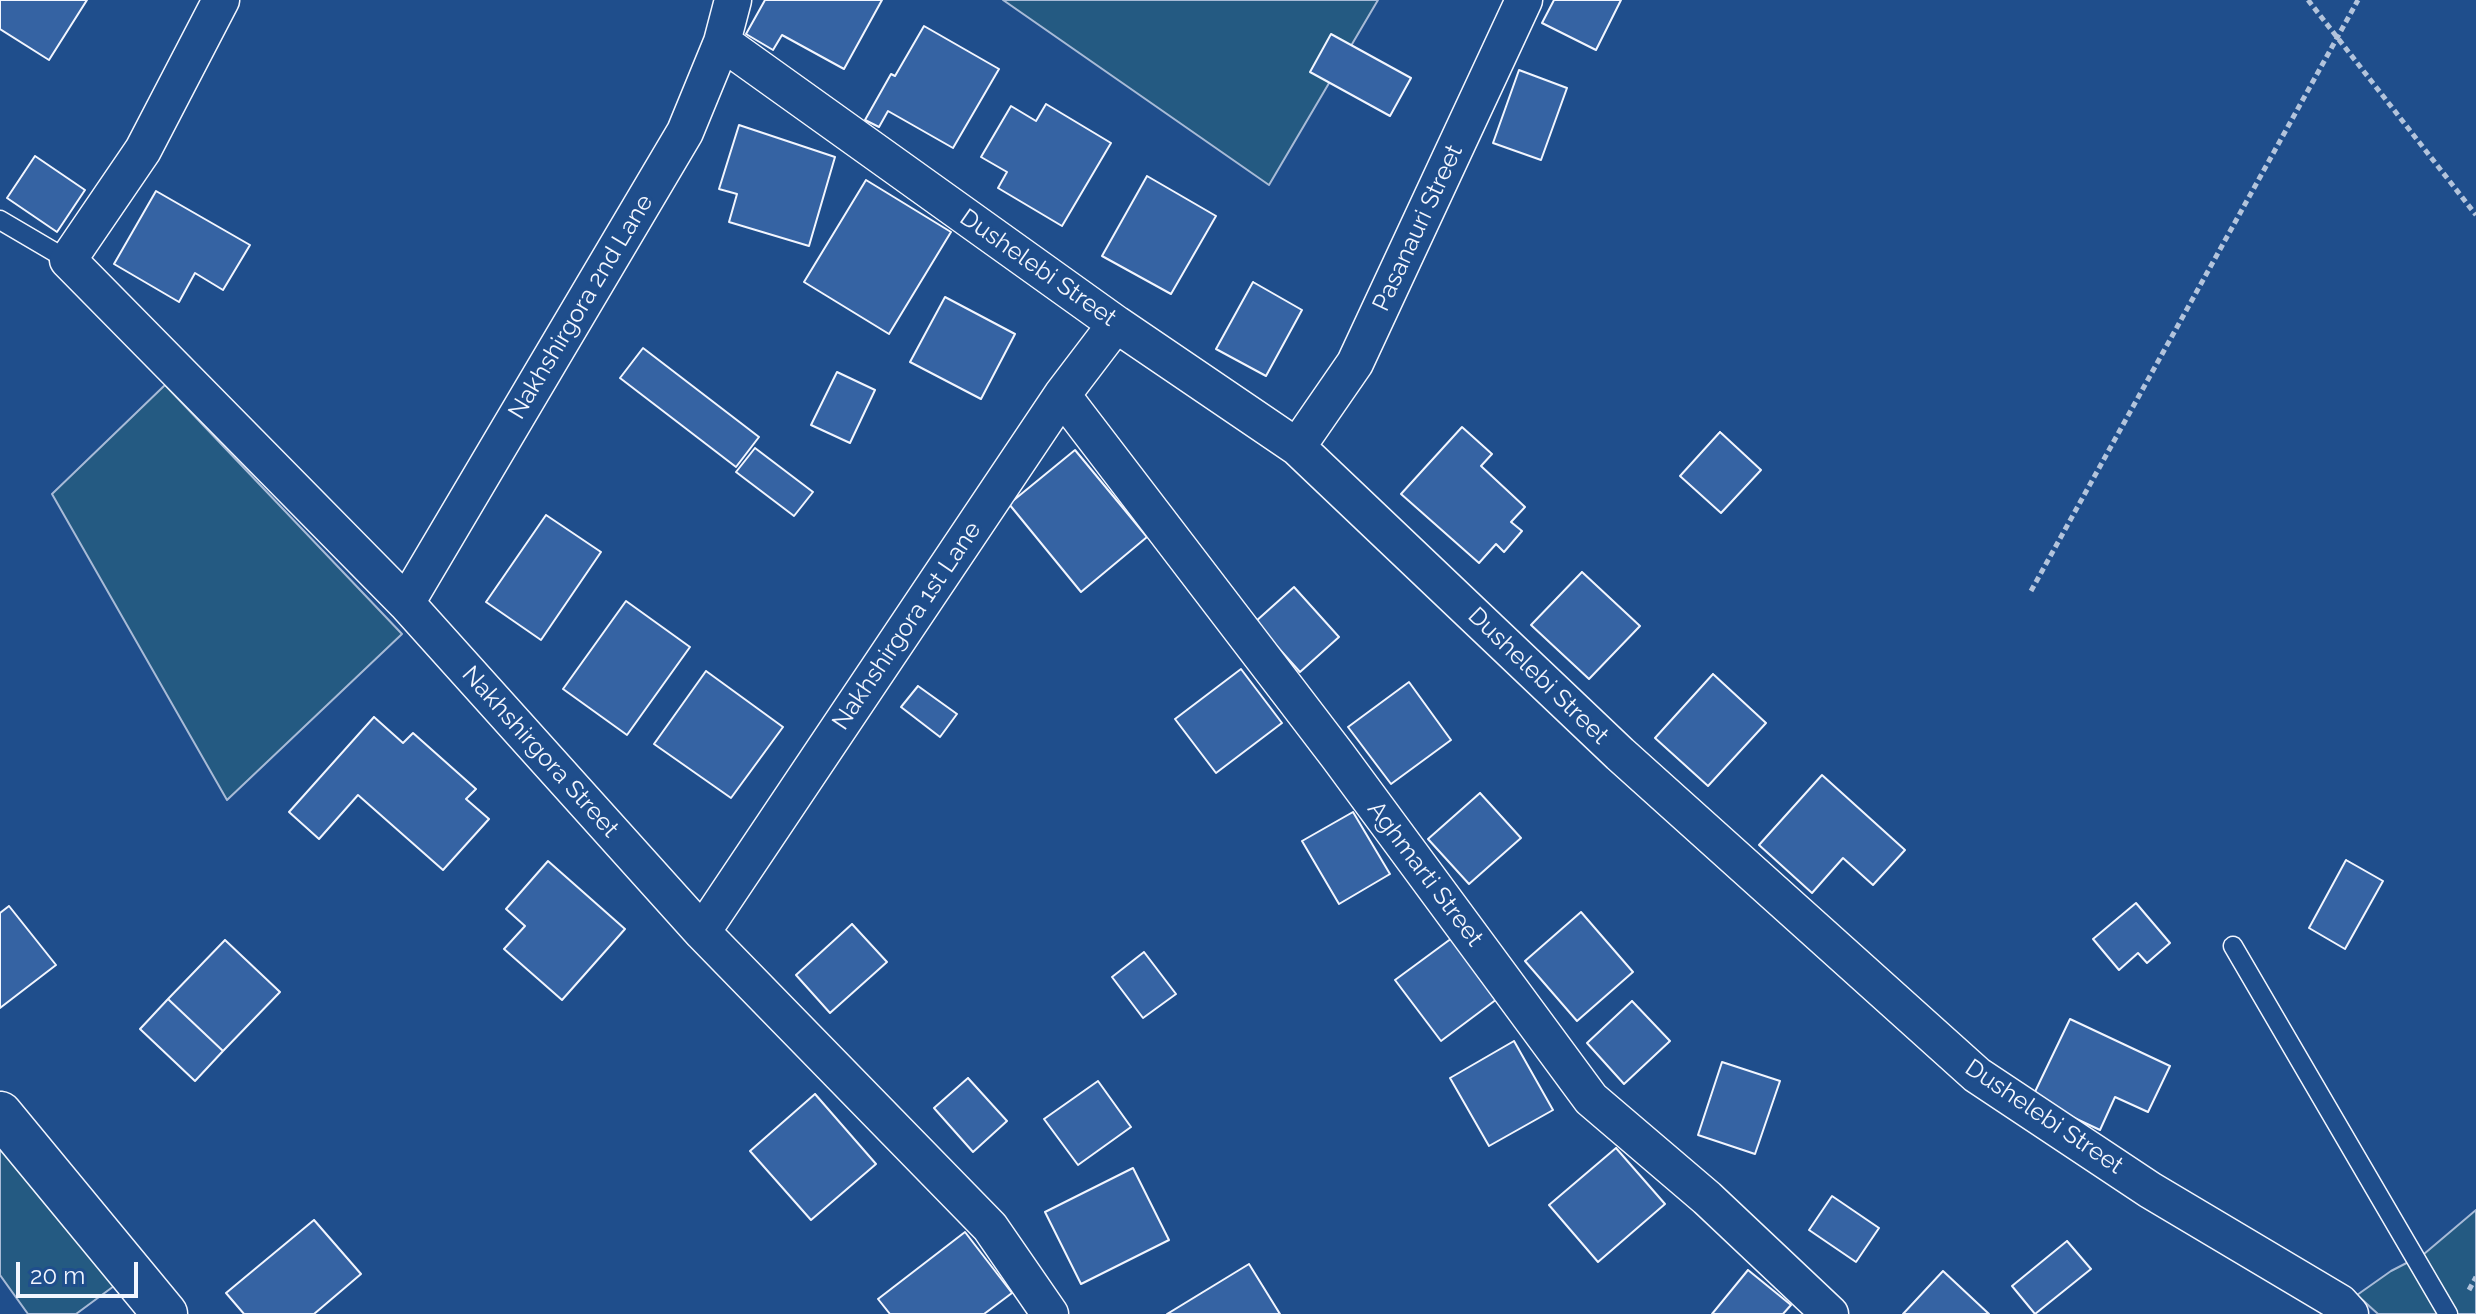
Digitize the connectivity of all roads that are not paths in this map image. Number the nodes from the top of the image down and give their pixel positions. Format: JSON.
{"nodes":[{"id":1,"x":221,"y":0,"type":"edge"},
{"id":2,"x":733,"y":0,"type":"edge"},
{"id":3,"x":1524,"y":0,"type":"edge"},
{"id":4,"x":722,"y":42,"type":"junction"},
{"id":5,"x":0,"y":220,"type":"edge"},
{"id":6,"x":68,"y":260,"type":"junction"},
{"id":7,"x":1116,"y":324,"type":"junction"},
{"id":8,"x":1062,"y":395,"type":"junction"},
{"id":9,"x":1297,"y":447,"type":"junction"},
{"id":10,"x":406,"y":603,"type":"junction"},
{"id":11,"x":702,"y":932,"type":"junction"},
{"id":12,"x":2233,"y":946,"type":"dead end"},
{"id":13,"x":0,"y":1114,"type":"edge"},
{"id":14,"x":151,"y":1305,"type":"edge"},
{"id":15,"x":1050,"y":1314,"type":"edge"},
{"id":16,"x":1830,"y":1314,"type":"edge"},
{"id":17,"x":2350,"y":1314,"type":"edge"},
{"id":18,"x":2448,"y":1314,"type":"edge"}],
"edges":[{"from":1,"to":6,"type":"street"},
{"from":2,"to":4,"type":"street","name":"Nakhshirgora 2nd Lane"},
{"from":3,"to":9,"type":"street","name":"Pasanauri Street"},
{"from":4,"to":7,"type":"street","name":"Dushelebi Street"},
{"from":4,"to":10,"type":"street","name":"Nakhshirgora 2nd Lane"},
{"from":5,"to":6,"type":"lane","name":"Nakhshirgora Street"},
{"from":6,"to":10,"type":"street","name":"Nakhshirgora Street"},
{"from":7,"to":8,"type":"street","name":"Nakhshirgora 1st Lane"},
{"from":7,"to":9,"type":"street","name":"Dushelebi Street"},
{"from":8,"to":11,"type":"street","name":"Nakhshirgora 1st Lane"},
{"from":8,"to":16,"type":"street","name":"Aghmarti Street"},
{"from":9,"to":17,"type":"street","name":"Dushelebi Street"},
{"from":10,"to":11,"type":"street","name":"Nakhshirgora Street"},
{"from":11,"to":15,"type":"street","name":"Nakhshirgora Street"},
{"from":12,"to":18,"type":"lane"},
{"from":13,"to":14,"type":"street"}]}
